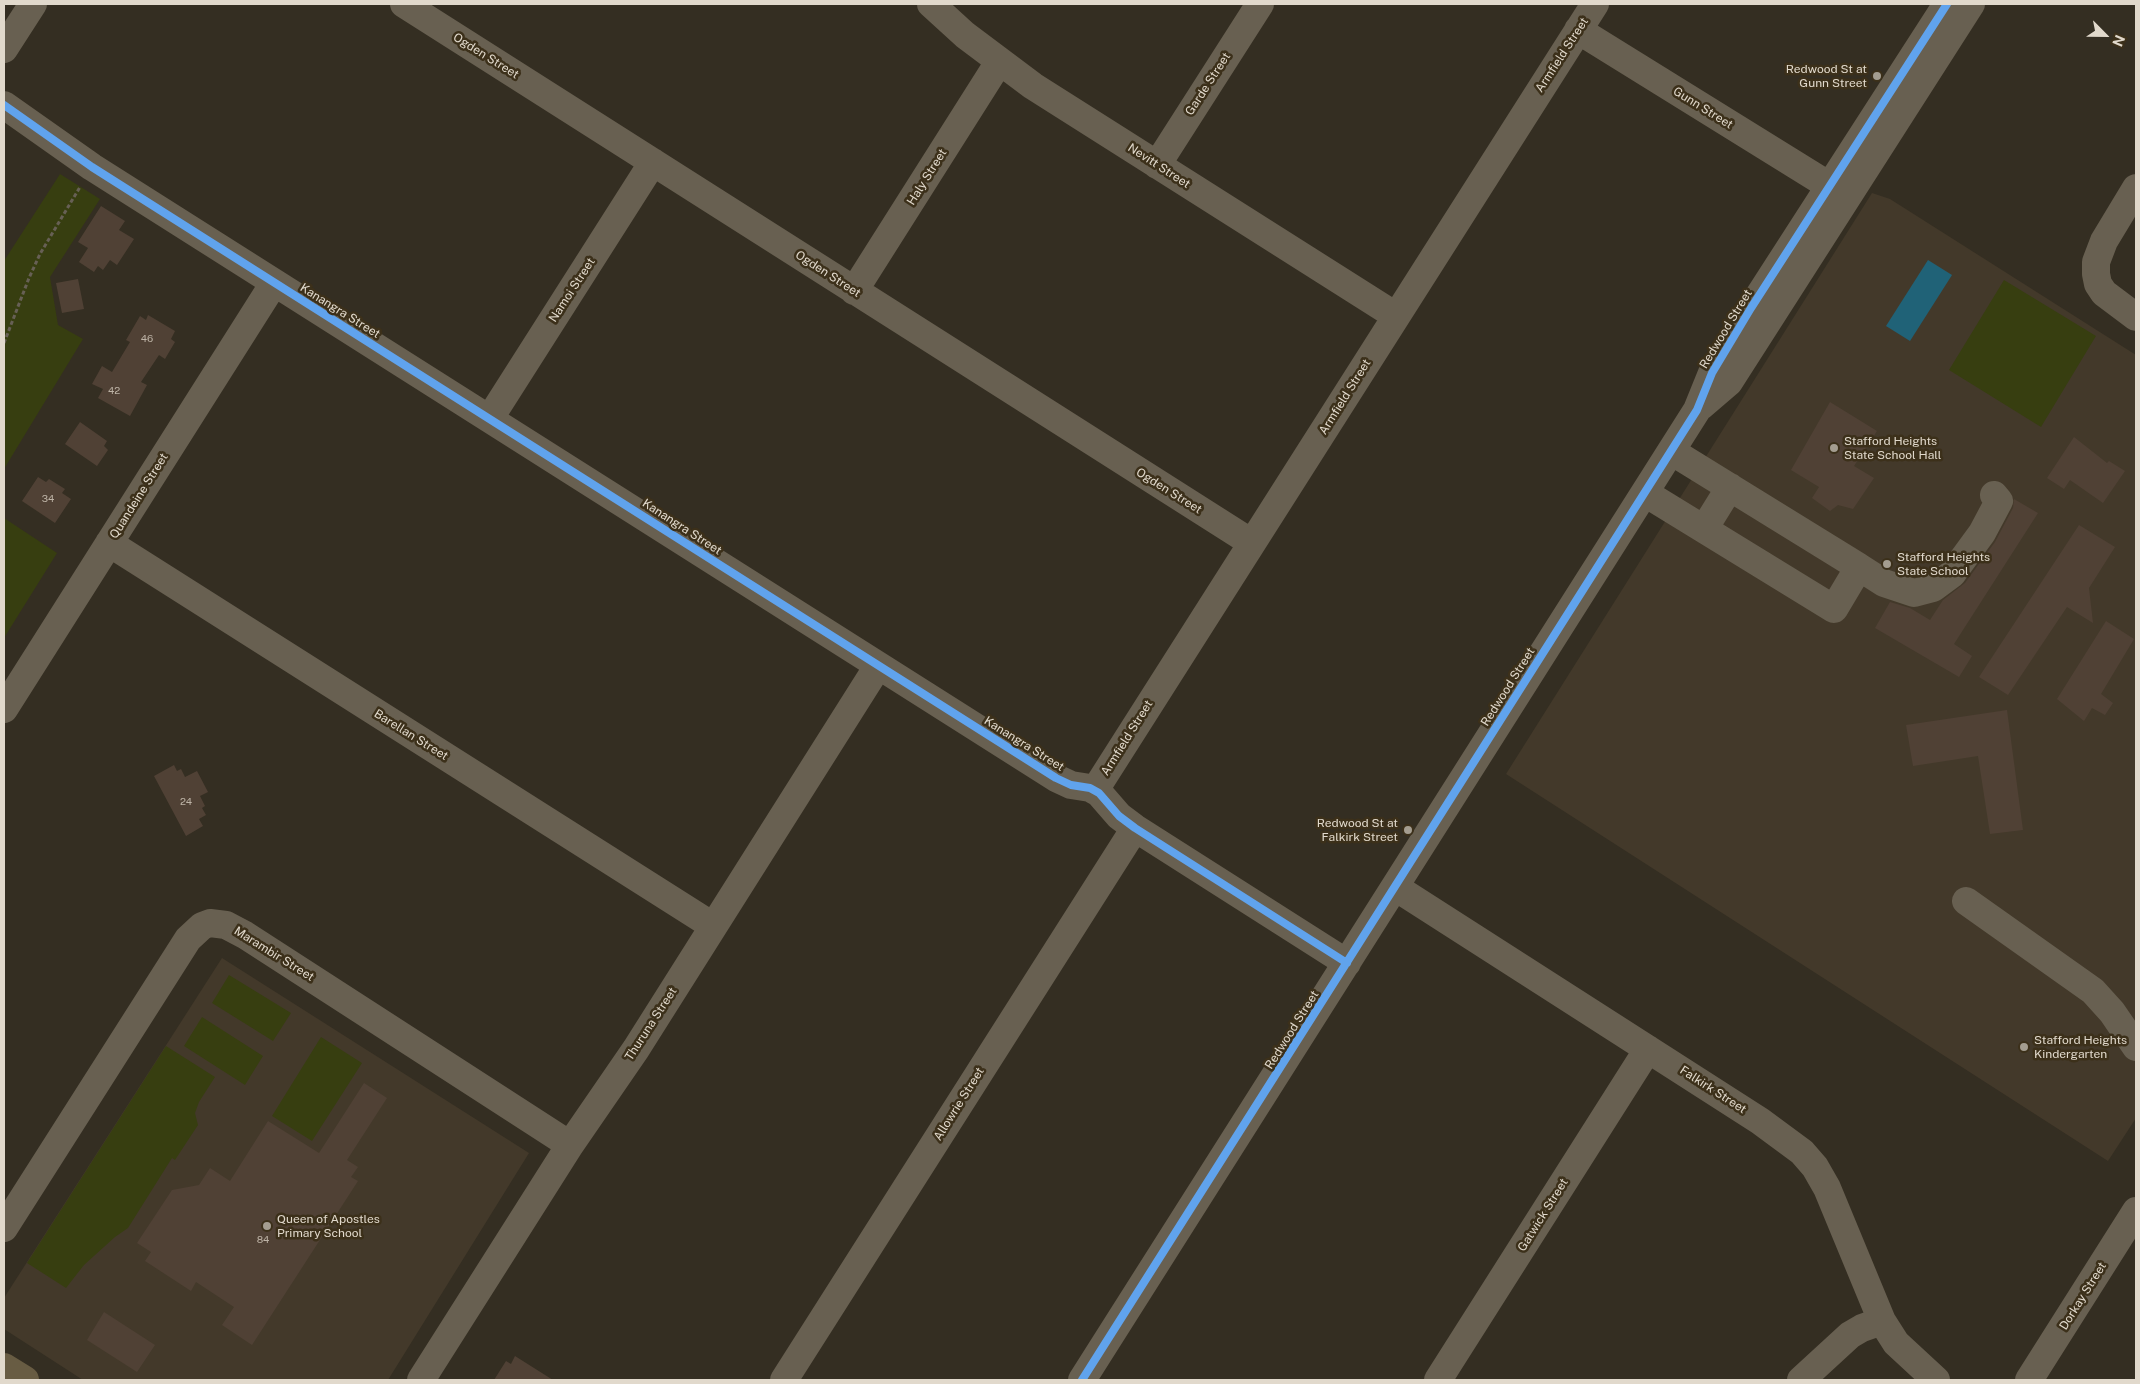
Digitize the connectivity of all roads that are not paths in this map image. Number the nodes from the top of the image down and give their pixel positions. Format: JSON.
{"nodes":[{"id":1,"x":33,"y":4,"type":"edge"},
{"id":2,"x":404,"y":4,"type":"edge"},
{"id":3,"x":931,"y":4,"type":"edge"},
{"id":4,"x":1260,"y":4,"type":"edge"},
{"id":5,"x":1595,"y":4,"type":"edge"},
{"id":6,"x":1947,"y":4,"type":"edge"},
{"id":7,"x":1971,"y":4,"type":"edge"},
{"id":8,"x":1578,"y":30,"type":"junction"},
{"id":9,"x":4,"y":49,"type":"edge"},
{"id":10,"x":999,"y":62,"type":"junction"},
{"id":11,"x":4,"y":105,"type":"edge"},
{"id":12,"x":653,"y":162,"type":"junction"},
{"id":13,"x":1157,"y":165,"type":"junction"},
{"id":14,"x":1828,"y":185,"type":"junction"},
{"id":15,"x":2136,"y":188,"type":"edge"},
{"id":16,"x":274,"y":283,"type":"junction"},
{"id":17,"x":854,"y":291,"type":"junction"},
{"id":18,"x":1396,"y":316,"type":"junction"},
{"id":19,"x":2136,"y":317,"type":"edge"},
{"id":20,"x":1697,"y":410,"type":"junction"},
{"id":21,"x":490,"y":418,"type":"junction"},
{"id":22,"x":1671,"y":451,"type":"junction"},
{"id":23,"x":1730,"y":487,"type":"junction"},
{"id":24,"x":1645,"y":492,"type":"junction"},
{"id":25,"x":1994,"y":495,"type":"dead end"},
{"id":26,"x":1704,"y":529,"type":"junction"},
{"id":27,"x":109,"y":543,"type":"junction"},
{"id":28,"x":1252,"y":544,"type":"junction"},
{"id":29,"x":1859,"y":567,"type":"junction"},
{"id":30,"x":878,"y":666,"type":"junction"},
{"id":31,"x":4,"y":709,"type":"edge"},
{"id":32,"x":1095,"y":790,"type":"junction"},
{"id":33,"x":1135,"y":828,"type":"junction"},
{"id":34,"x":1395,"y":887,"type":"junction"},
{"id":35,"x":1966,"y":901,"type":"dead end"},
{"id":36,"x":713,"y":926,"type":"junction"},
{"id":37,"x":1348,"y":963,"type":"junction"},
{"id":38,"x":2136,"y":1048,"type":"edge"},
{"id":39,"x":1648,"y":1049,"type":"junction"},
{"id":40,"x":570,"y":1145,"type":"junction"},
{"id":41,"x":2136,"y":1211,"type":"edge"},
{"id":42,"x":4,"y":1228,"type":"edge"},
{"id":43,"x":1882,"y":1321,"type":"junction"},
{"id":44,"x":421,"y":1380,"type":"edge"},
{"id":45,"x":784,"y":1380,"type":"edge"},
{"id":46,"x":1082,"y":1380,"type":"edge"},
{"id":47,"x":1438,"y":1380,"type":"edge"},
{"id":48,"x":1801,"y":1380,"type":"edge"},
{"id":49,"x":1936,"y":1380,"type":"edge"},
{"id":50,"x":2029,"y":1380,"type":"edge"}],
"edges":[{"from":1,"to":9,"type":"street"},
{"from":2,"to":12,"type":"street","name":"Ogden Street"},
{"from":3,"to":10,"type":"street","name":"Nevitt Street"},
{"from":4,"to":13,"type":"street","name":"Garde Street"},
{"from":5,"to":8,"type":"street","name":"Armfield Street"},
{"from":6,"to":14,"type":"street","name":"Redwood Street"},
{"from":7,"to":20,"type":"street","name":"Redwood Street"},
{"from":8,"to":14,"type":"street","name":"Gunn Street"},
{"from":8,"to":18,"type":"street","name":"Armfield Street"},
{"from":10,"to":13,"type":"street","name":"Nevitt Street"},
{"from":10,"to":17,"type":"street","name":"Haly Street"},
{"from":11,"to":16,"type":"street","name":"Kanangra Street"},
{"from":12,"to":17,"type":"street","name":"Ogden Street"},
{"from":12,"to":21,"type":"street","name":"Namoi Street"},
{"from":13,"to":18,"type":"street","name":"Nevitt Street"},
{"from":14,"to":20,"type":"street","name":"Redwood Street"},
{"from":15,"to":19,"type":"street"},
{"from":16,"to":21,"type":"street","name":"Kanangra Street"},
{"from":16,"to":27,"type":"street","name":"Quandeine Street"},
{"from":17,"to":28,"type":"street","name":"Ogden Street"},
{"from":18,"to":28,"type":"street","name":"Armfield Street"},
{"from":20,"to":22,"type":"street","name":"Redwood Street"},
{"from":21,"to":30,"type":"street","name":"Kanangra Street"},
{"from":22,"to":23,"type":"street"},
{"from":22,"to":24,"type":"street","name":"Redwood Street"},
{"from":23,"to":26,"type":"street"},
{"from":23,"to":29,"type":"street"},
{"from":24,"to":26,"type":"street"},
{"from":24,"to":34,"type":"street","name":"Redwood Street"},
{"from":25,"to":29,"type":"street"},
{"from":26,"to":29,"type":"street"},
{"from":27,"to":31,"type":"street","name":"Quandeine Street"},
{"from":27,"to":36,"type":"street","name":"Barellan Street"},
{"from":28,"to":32,"type":"street","name":"Armfield Street"},
{"from":30,"to":32,"type":"street","name":"Kanangra Street"},
{"from":30,"to":36,"type":"street","name":"Thuruna Street"},
{"from":32,"to":33,"type":"street"},
{"from":33,"to":37,"type":"street"},
{"from":33,"to":45,"type":"street","name":"Allowrie Street"},
{"from":34,"to":37,"type":"street","name":"Redwood Street"},
{"from":34,"to":39,"type":"street","name":"Falkirk Street"},
{"from":35,"to":38,"type":"street"},
{"from":36,"to":40,"type":"street","name":"Thuruna Street"},
{"from":37,"to":46,"type":"street","name":"Redwood Street"},
{"from":39,"to":43,"type":"street","name":"Falkirk Street"},
{"from":39,"to":47,"type":"street","name":"Gatwick Street"},
{"from":40,"to":42,"type":"street","name":"Marambir Street"},
{"from":40,"to":44,"type":"street","name":"Thuruna Street"},
{"from":41,"to":50,"type":"street","name":"Dorkay Street"},
{"from":43,"to":48,"type":"street"},
{"from":43,"to":49,"type":"street","name":"Falkirk Street"}]}
